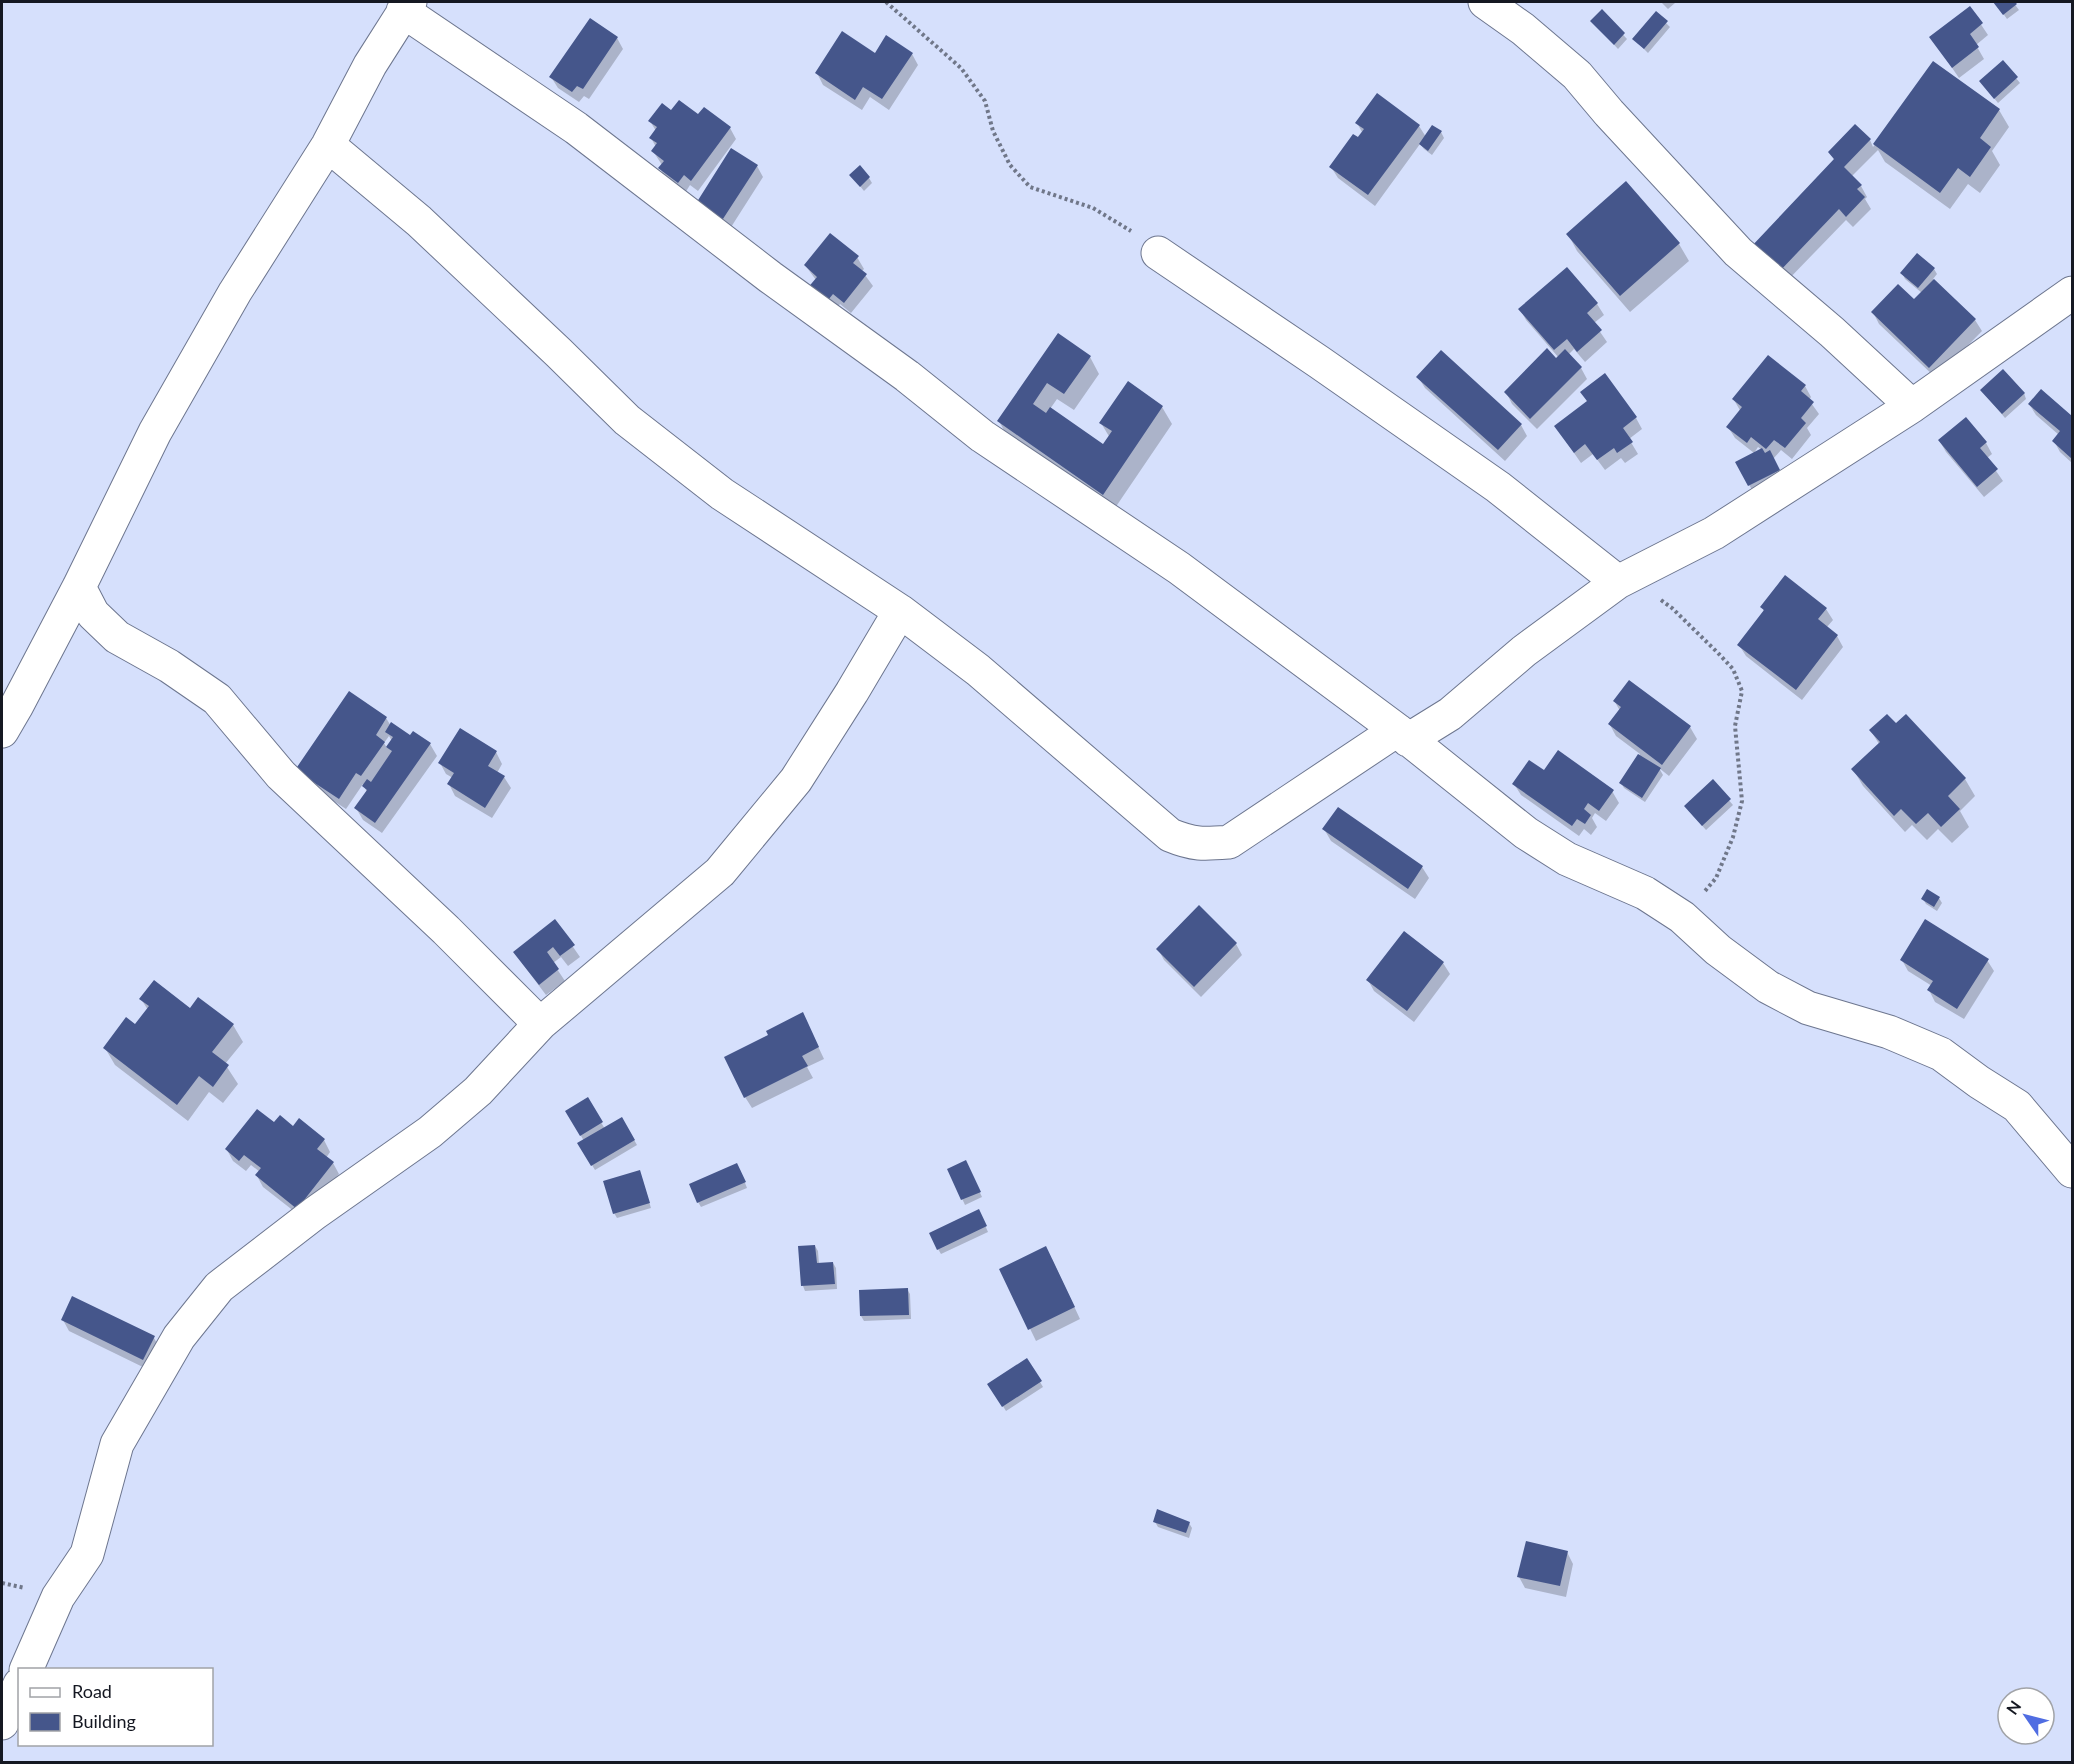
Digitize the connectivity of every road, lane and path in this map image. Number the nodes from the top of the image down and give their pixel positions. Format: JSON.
{"nodes":[{"id":1,"x":886,"y":2,"type":"edge"},
{"id":2,"x":1485,"y":2,"type":"edge"},
{"id":3,"x":407,"y":6,"type":"edge"},
{"id":4,"x":328,"y":145,"type":"junction"},
{"id":5,"x":1158,"y":253,"type":"joint"},
{"id":6,"x":2073,"y":293,"type":"edge"},
{"id":7,"x":1912,"y":406,"type":"junction"},
{"id":8,"x":1623,"y":579,"type":"junction"},
{"id":9,"x":79,"y":587,"type":"junction"},
{"id":10,"x":900,"y":611,"type":"junction"},
{"id":11,"x":2,"y":731,"type":"edge"},
{"id":12,"x":1402,"y":735,"type":"junction"},
{"id":13,"x":1682,"y":917,"type":"junction"},
{"id":14,"x":540,"y":1024,"type":"junction"},
{"id":15,"x":2073,"y":1171,"type":"edge"},
{"id":16,"x":27,"y":1668,"type":"edge"},
{"id":17,"x":18,"y":1688,"type":"edge"},
{"id":18,"x":2,"y":1723,"type":"edge"}],
"edges":[{"from":1,"to":5,"type":"path"},
{"from":2,"to":7,"type":"street"},
{"from":3,"to":4,"type":"street"},
{"from":3,"to":12,"type":"street"},
{"from":4,"to":9,"type":"street"},
{"from":4,"to":10,"type":"street"},
{"from":5,"to":8,"type":"street"},
{"from":6,"to":7,"type":"street"},
{"from":7,"to":8,"type":"street"},
{"from":8,"to":12,"type":"street"},
{"from":8,"to":13,"type":"path"},
{"from":9,"to":11,"type":"street"},
{"from":9,"to":14,"type":"street"},
{"from":10,"to":12,"type":"street"},
{"from":10,"to":14,"type":"street"},
{"from":12,"to":13,"type":"street"},
{"from":13,"to":15,"type":"street"},
{"from":14,"to":16,"type":"street"},
{"from":17,"to":18,"type":"street"}]}
